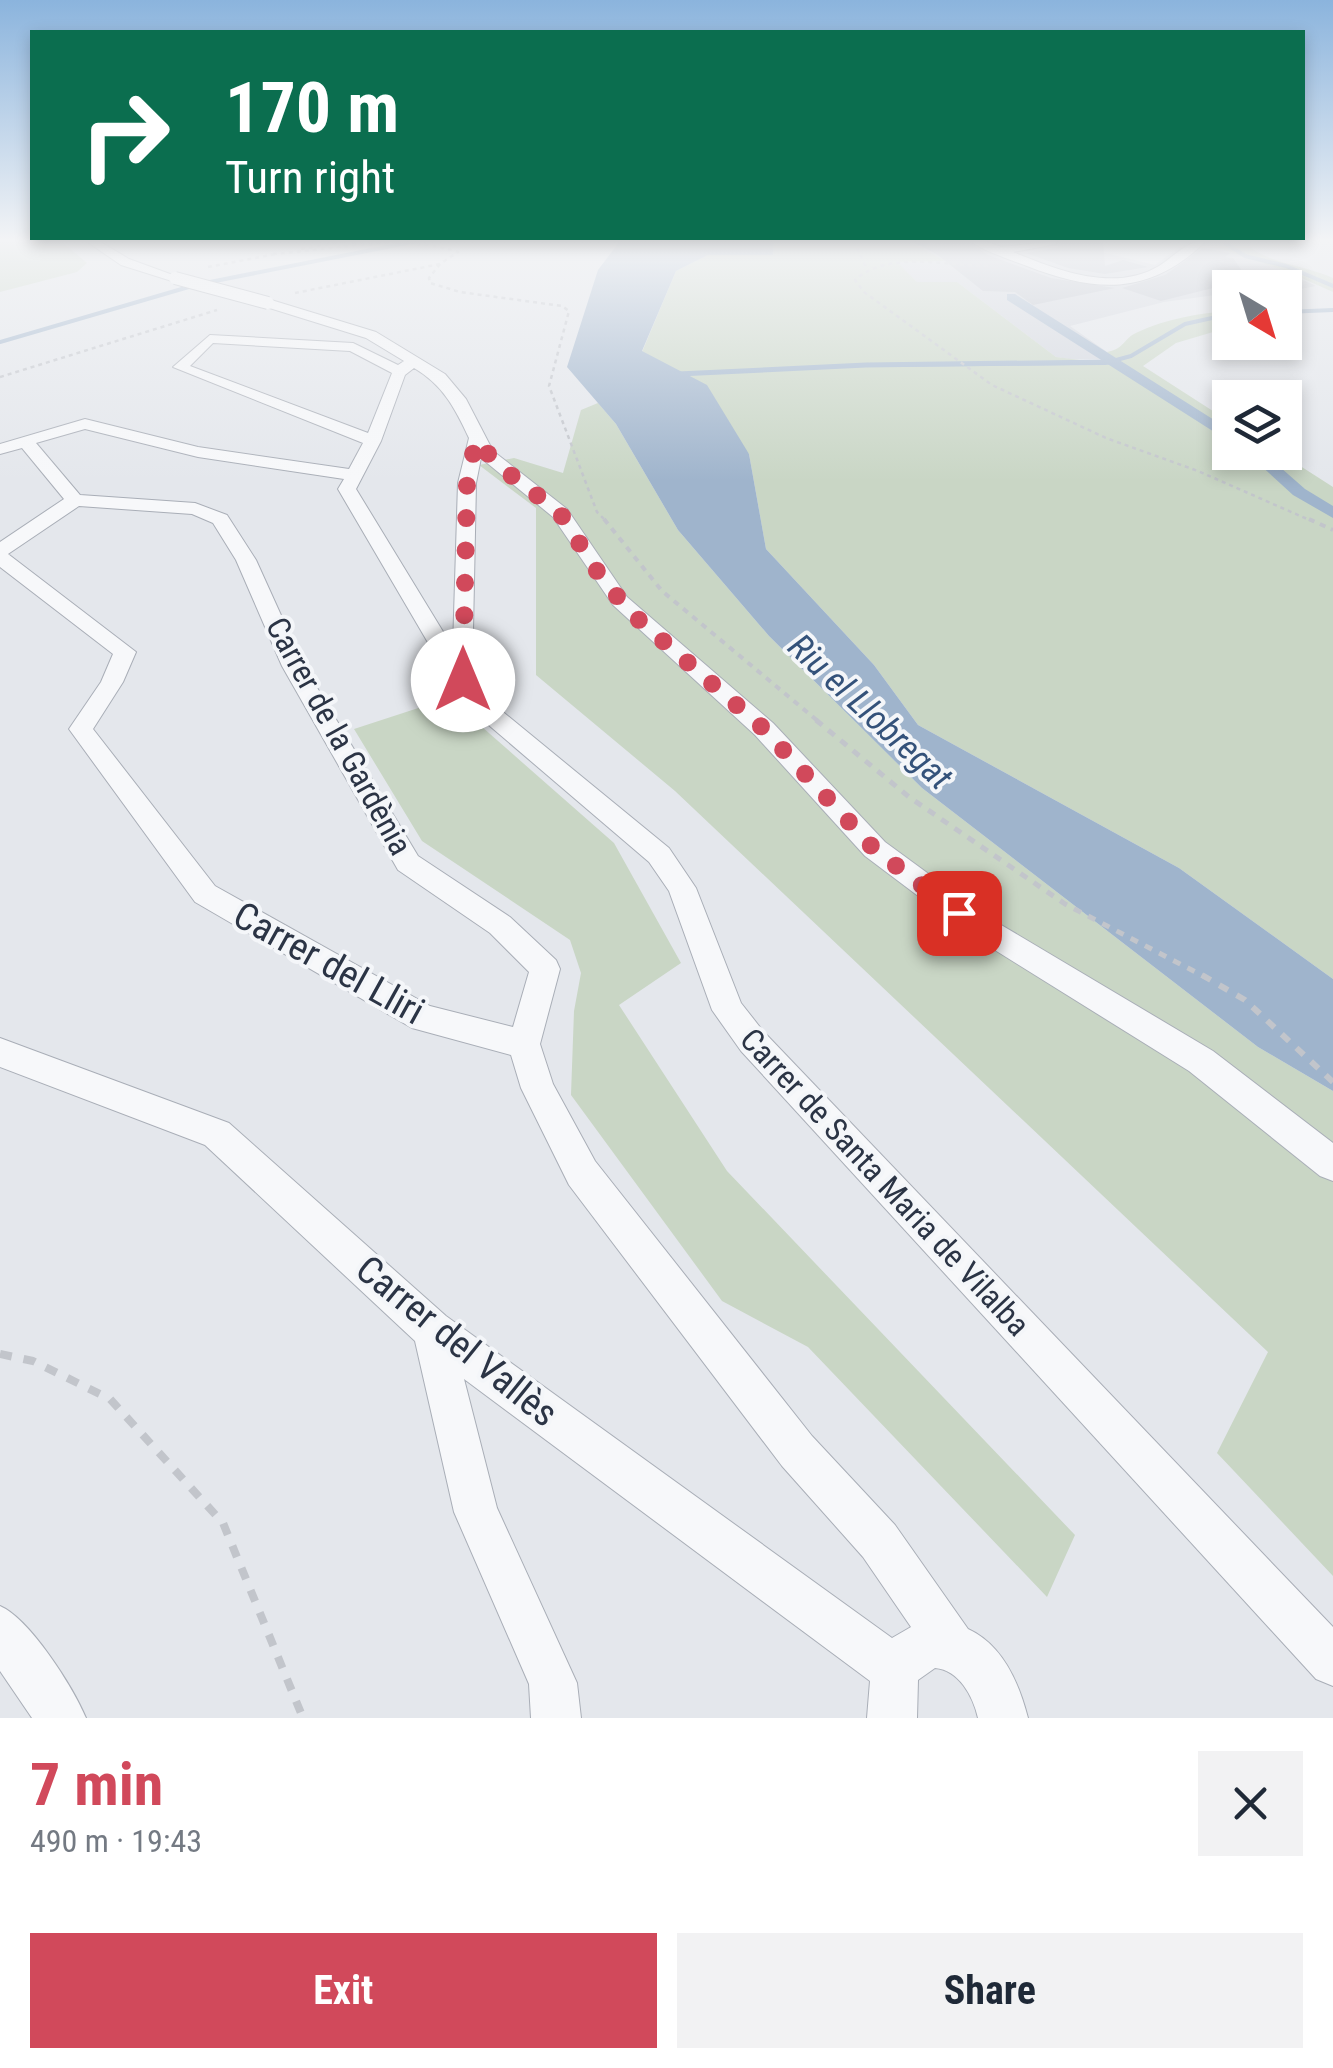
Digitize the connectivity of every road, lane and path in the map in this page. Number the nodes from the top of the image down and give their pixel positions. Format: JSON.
{"nodes":[{"id":1,"x":179,"y":321,"type":"edge"},
{"id":2,"x":337,"y":321,"type":"edge"},
{"id":3,"x":566,"y":321,"type":"edge"},
{"id":4,"x":906,"y":321,"type":"edge"},
{"id":5,"x":355,"y":328,"type":"junction"},
{"id":6,"x":333,"y":346,"type":"junction"},
{"id":7,"x":399,"y":360,"type":"junction"},
{"id":8,"x":0,"y":377,"type":"edge"},
{"id":9,"x":374,"y":440,"type":"junction"},
{"id":10,"x":476,"y":440,"type":"junction"},
{"id":11,"x":28,"y":443,"type":"junction"},
{"id":12,"x":0,"y":449,"type":"edge"},
{"id":13,"x":353,"y":475,"type":"junction"},
{"id":14,"x":74,"y":500,"type":"junction"},
{"id":15,"x":1333,"y":530,"type":"edge"},
{"id":16,"x":0,"y":554,"type":"edge"},
{"id":17,"x":463,"y":680,"type":"junction"},
{"id":18,"x":524,"y":1044,"type":"junction"},
{"id":19,"x":0,"y":1052,"type":"edge"},
{"id":20,"x":1333,"y":1082,"type":"edge"},
{"id":21,"x":1333,"y":1164,"type":"edge"},
{"id":22,"x":432,"y":1330,"type":"junction"},
{"id":23,"x":0,"y":1354,"type":"edge"},
{"id":24,"x":0,"y":1630,"type":"edge"},
{"id":25,"x":951,"y":1645,"type":"junction"},
{"id":26,"x":1333,"y":1662,"type":"edge"},
{"id":27,"x":894,"y":1695,"type":"edge"},
{"id":28,"x":61,"y":1718,"type":"edge"},
{"id":29,"x":303,"y":1718,"type":"edge"},
{"id":30,"x":556,"y":1718,"type":"edge"},
{"id":31,"x":1003,"y":1718,"type":"edge"}],
"edges":[{"from":1,"to":8,"type":"path"},
{"from":2,"to":5,"type":"street"},
{"from":3,"to":20,"type":"path"},
{"from":4,"to":15,"type":"path"},
{"from":5,"to":6,"type":"street"},
{"from":5,"to":7,"type":"street"},
{"from":6,"to":7,"type":"street"},
{"from":6,"to":7,"type":"street"},
{"from":6,"to":9,"type":"street"},
{"from":7,"to":9,"type":"street"},
{"from":7,"to":10,"type":"street"},
{"from":9,"to":13,"type":"street"},
{"from":10,"to":17,"type":"street"},
{"from":10,"to":21,"type":"street"},
{"from":11,"to":12,"type":"street"},
{"from":11,"to":13,"type":"street"},
{"from":11,"to":14,"type":"street"},
{"from":13,"to":17,"type":"street","name":"Carrer de Santa Maria de Vilalba"},
{"from":14,"to":16,"type":"street"},
{"from":14,"to":18,"type":"street","name":"Carrer de la Gardènia"},
{"from":16,"to":18,"type":"street","name":"Carrer del Lliri"},
{"from":17,"to":26,"type":"street","name":"Carrer de Santa Maria de Vilalba"},
{"from":18,"to":25,"type":"street"},
{"from":19,"to":22,"type":"street","name":"Carrer del Vallès"},
{"from":22,"to":27,"type":"street","name":"Carrer del Vallès"},
{"from":22,"to":30,"type":"street"},
{"from":23,"to":29,"type":"path"},
{"from":24,"to":28,"type":"street"},
{"from":25,"to":27,"type":"street"},
{"from":25,"to":31,"type":"street"}]}
